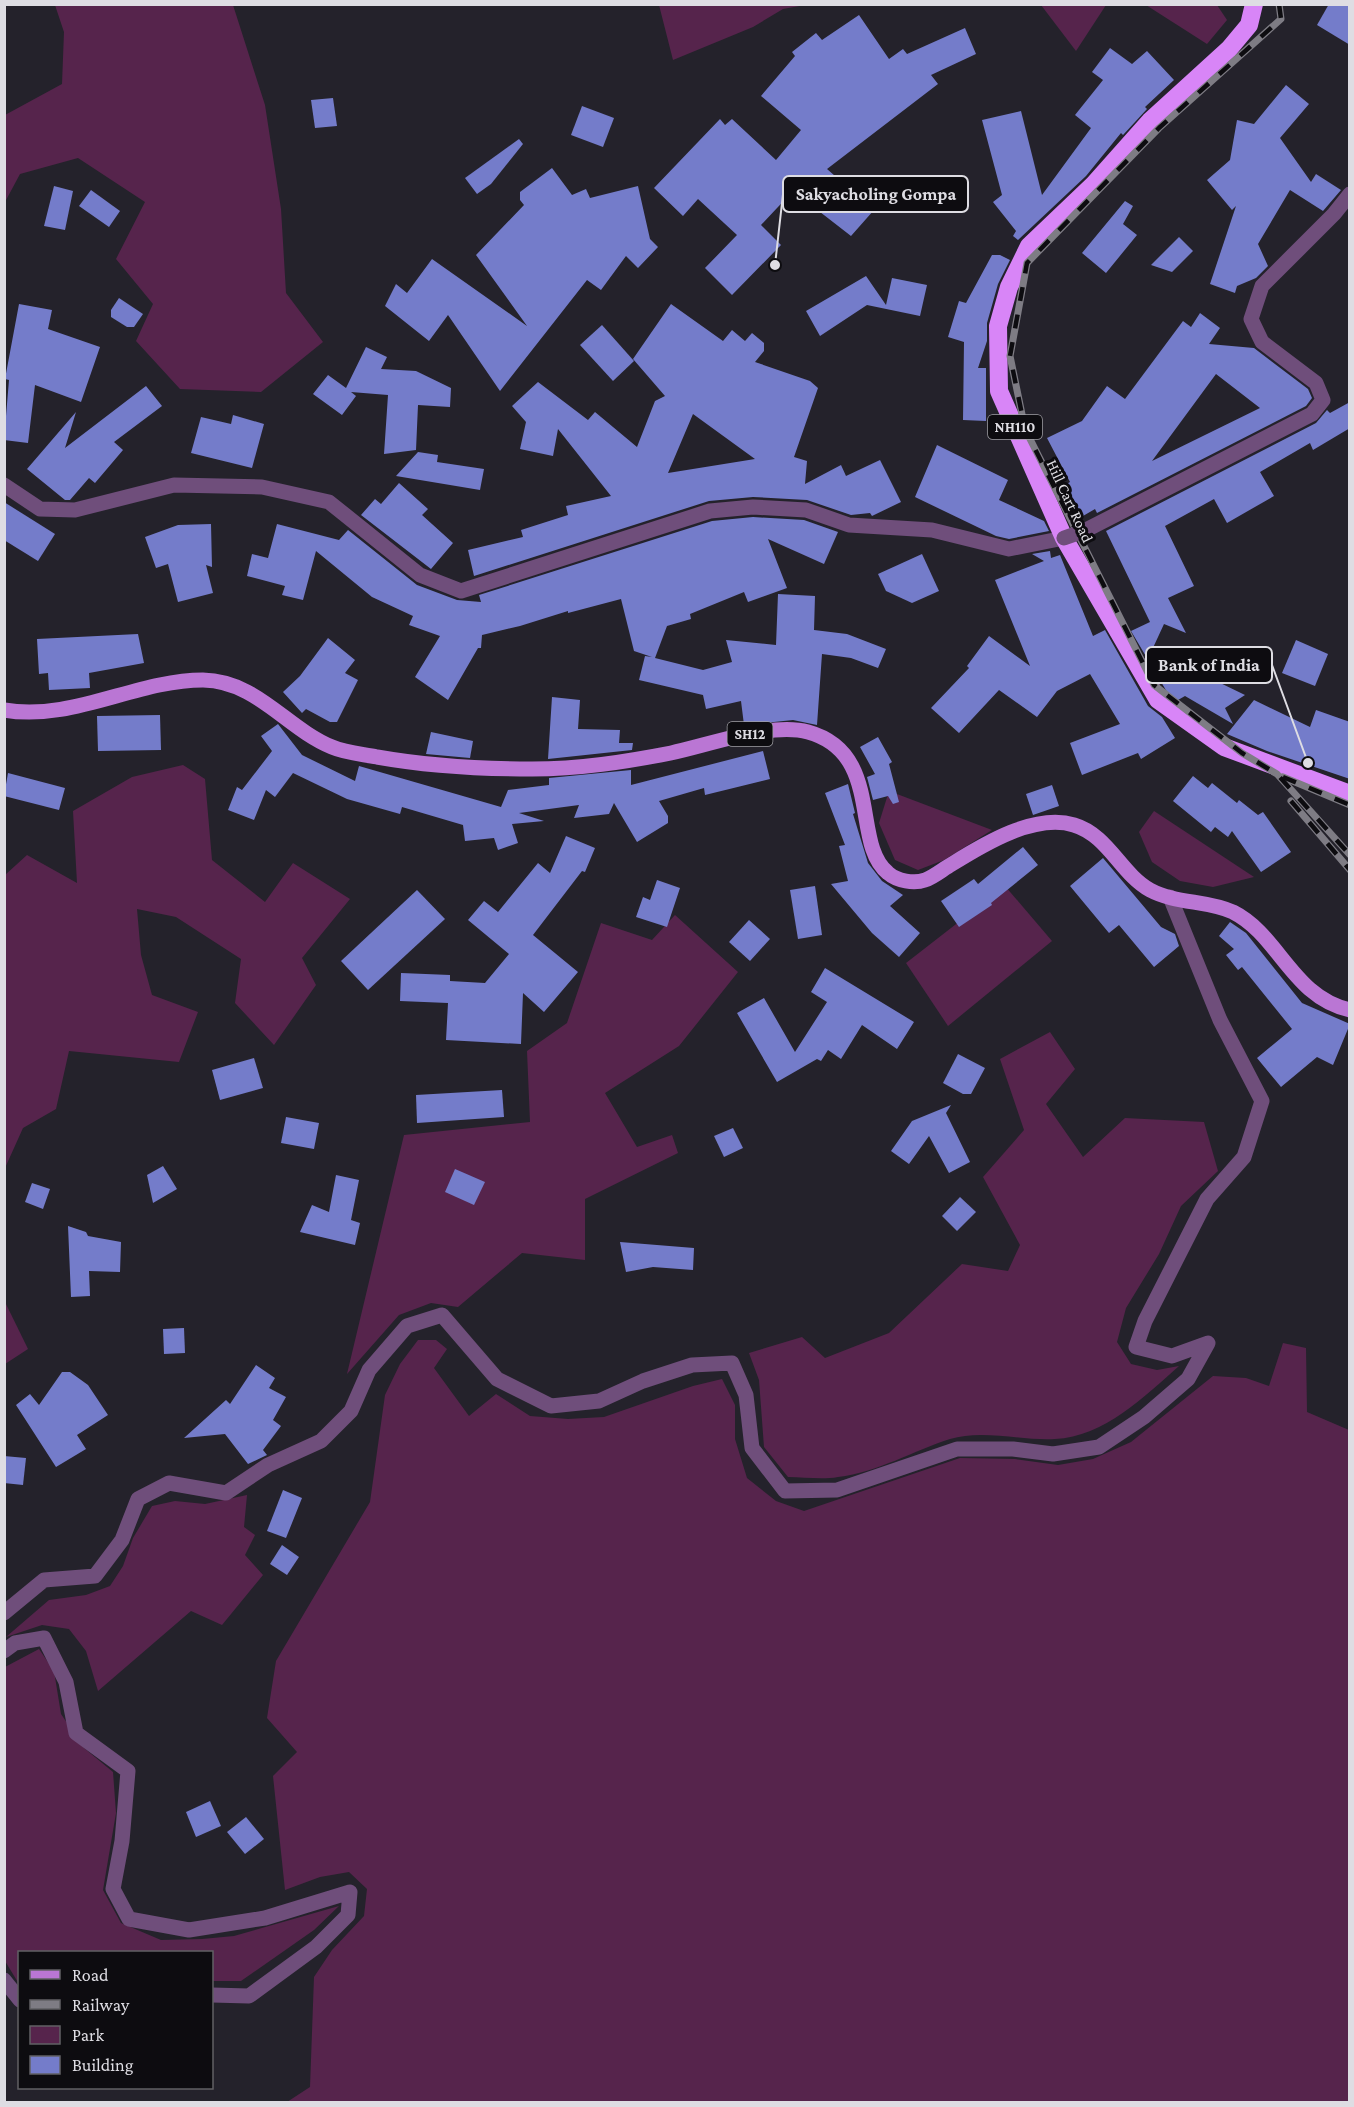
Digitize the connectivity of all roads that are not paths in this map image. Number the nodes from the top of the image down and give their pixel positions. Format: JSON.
{"nodes":[{"id":1,"x":1254,"y":4,"type":"edge"},
{"id":2,"x":1350,"y":194,"type":"edge"},
{"id":3,"x":4,"y":485,"type":"edge"},
{"id":4,"x":1064,"y":538,"type":"junction"},
{"id":5,"x":4,"y":710,"type":"edge"},
{"id":6,"x":1350,"y":794,"type":"edge"},
{"id":7,"x":1170,"y":897,"type":"junction"},
{"id":8,"x":1350,"y":1010,"type":"edge"},
{"id":9,"x":4,"y":1613,"type":"edge"},
{"id":10,"x":4,"y":1651,"type":"edge"},
{"id":11,"x":4,"y":1980,"type":"edge"},
{"id":12,"x":213,"y":1995,"type":"edge"},
{"id":13,"x":18,"y":1998,"type":"edge"}],
"edges":[{"from":1,"to":4,"type":"highway","name":"Hill Cart Road","number":"NH110"},
{"from":2,"to":4,"type":"street","bridge":true},
{"from":3,"to":4,"type":"street"},
{"from":4,"to":6,"type":"highway","name":"Hill Cart Road","number":"NH110"},
{"from":5,"to":7,"type":"main road","number":"SH12"},
{"from":7,"to":8,"type":"main road","number":"SH12"},
{"from":7,"to":9,"type":"street"},
{"from":10,"to":12,"type":"street"},
{"from":11,"to":13,"type":"street"}]}
